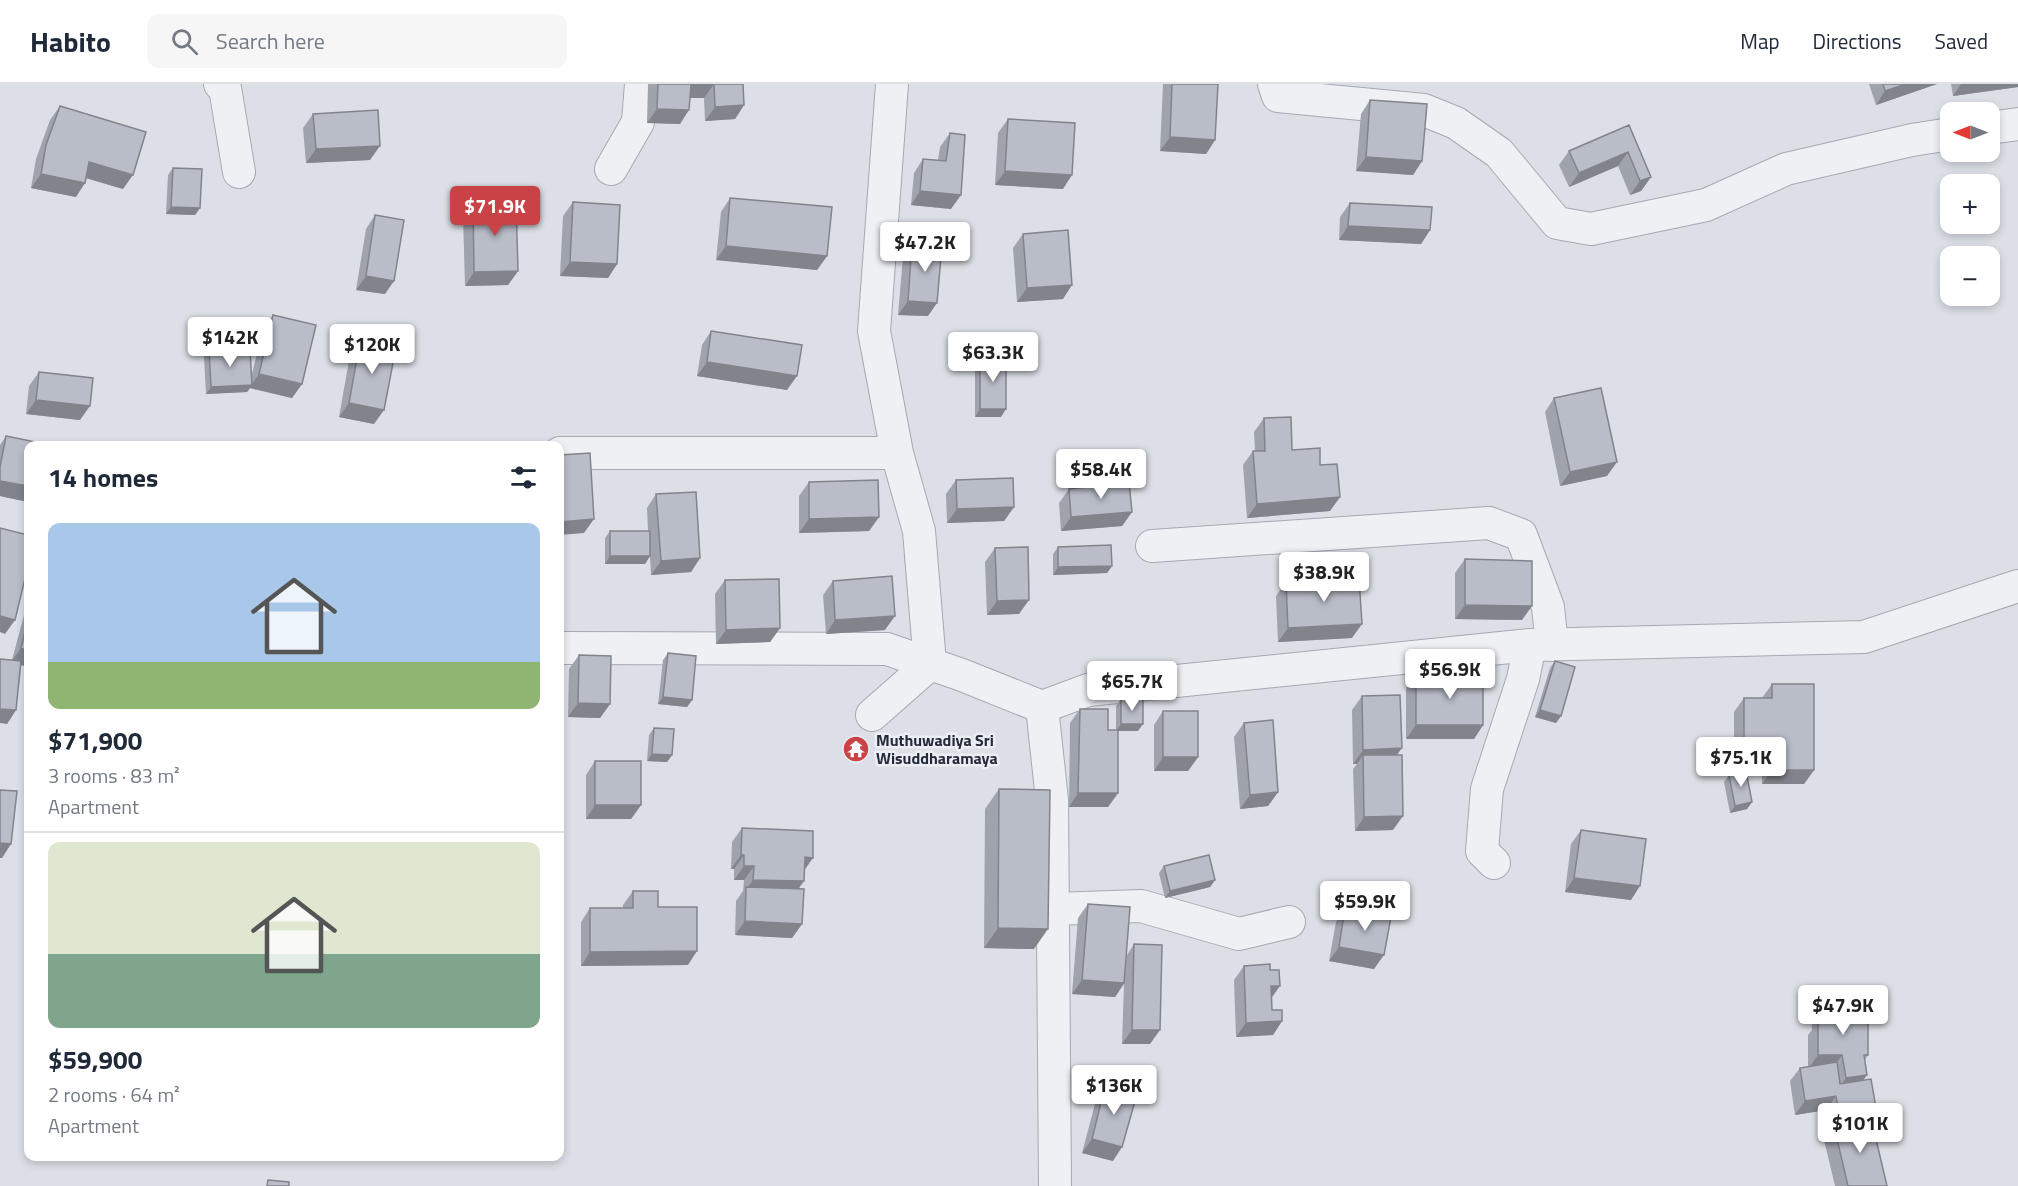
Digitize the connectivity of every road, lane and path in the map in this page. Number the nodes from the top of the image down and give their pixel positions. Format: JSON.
{"nodes":[{"id":1,"x":220,"y":84,"type":"edge"},
{"id":2,"x":642,"y":84,"type":"edge"},
{"id":3,"x":892,"y":84,"type":"edge"},
{"id":4,"x":1274,"y":84,"type":"edge"},
{"id":5,"x":2018,"y":124,"type":"edge"},
{"id":6,"x":2000,"y":126,"type":"edge"},
{"id":7,"x":1940,"y":136,"type":"edge"},
{"id":8,"x":611,"y":169,"type":"dead end"},
{"id":9,"x":239,"y":172,"type":"dead end"},
{"id":10,"x":564,"y":453,"type":"edge"},
{"id":11,"x":897,"y":453,"type":"junction"},
{"id":12,"x":1152,"y":546,"type":"dead end"},
{"id":13,"x":2018,"y":586,"type":"edge"},
{"id":14,"x":1541,"y":645,"type":"junction"},
{"id":15,"x":564,"y":648,"type":"edge"},
{"id":16,"x":930,"y":664,"type":"junction"},
{"id":17,"x":1042,"y":707,"type":"junction"},
{"id":18,"x":872,"y":715,"type":"dead end"},
{"id":19,"x":1494,"y":863,"type":"dead end"},
{"id":20,"x":1053,"y":909,"type":"junction"},
{"id":21,"x":1289,"y":922,"type":"dead end"},
{"id":22,"x":1054,"y":1186,"type":"edge"}],
"edges":[{"from":1,"to":9,"type":"street"},
{"from":2,"to":8,"type":"street"},
{"from":3,"to":11,"type":"street"},
{"from":4,"to":7,"type":"street"},
{"from":5,"to":6,"type":"street"},
{"from":10,"to":11,"type":"street"},
{"from":11,"to":16,"type":"street"},
{"from":12,"to":14,"type":"street"},
{"from":13,"to":14,"type":"street"},
{"from":14,"to":17,"type":"street"},
{"from":14,"to":19,"type":"street"},
{"from":15,"to":16,"type":"street"},
{"from":16,"to":17,"type":"street"},
{"from":16,"to":18,"type":"street"},
{"from":17,"to":20,"type":"street"},
{"from":20,"to":21,"type":"street"},
{"from":20,"to":22,"type":"street"}]}
